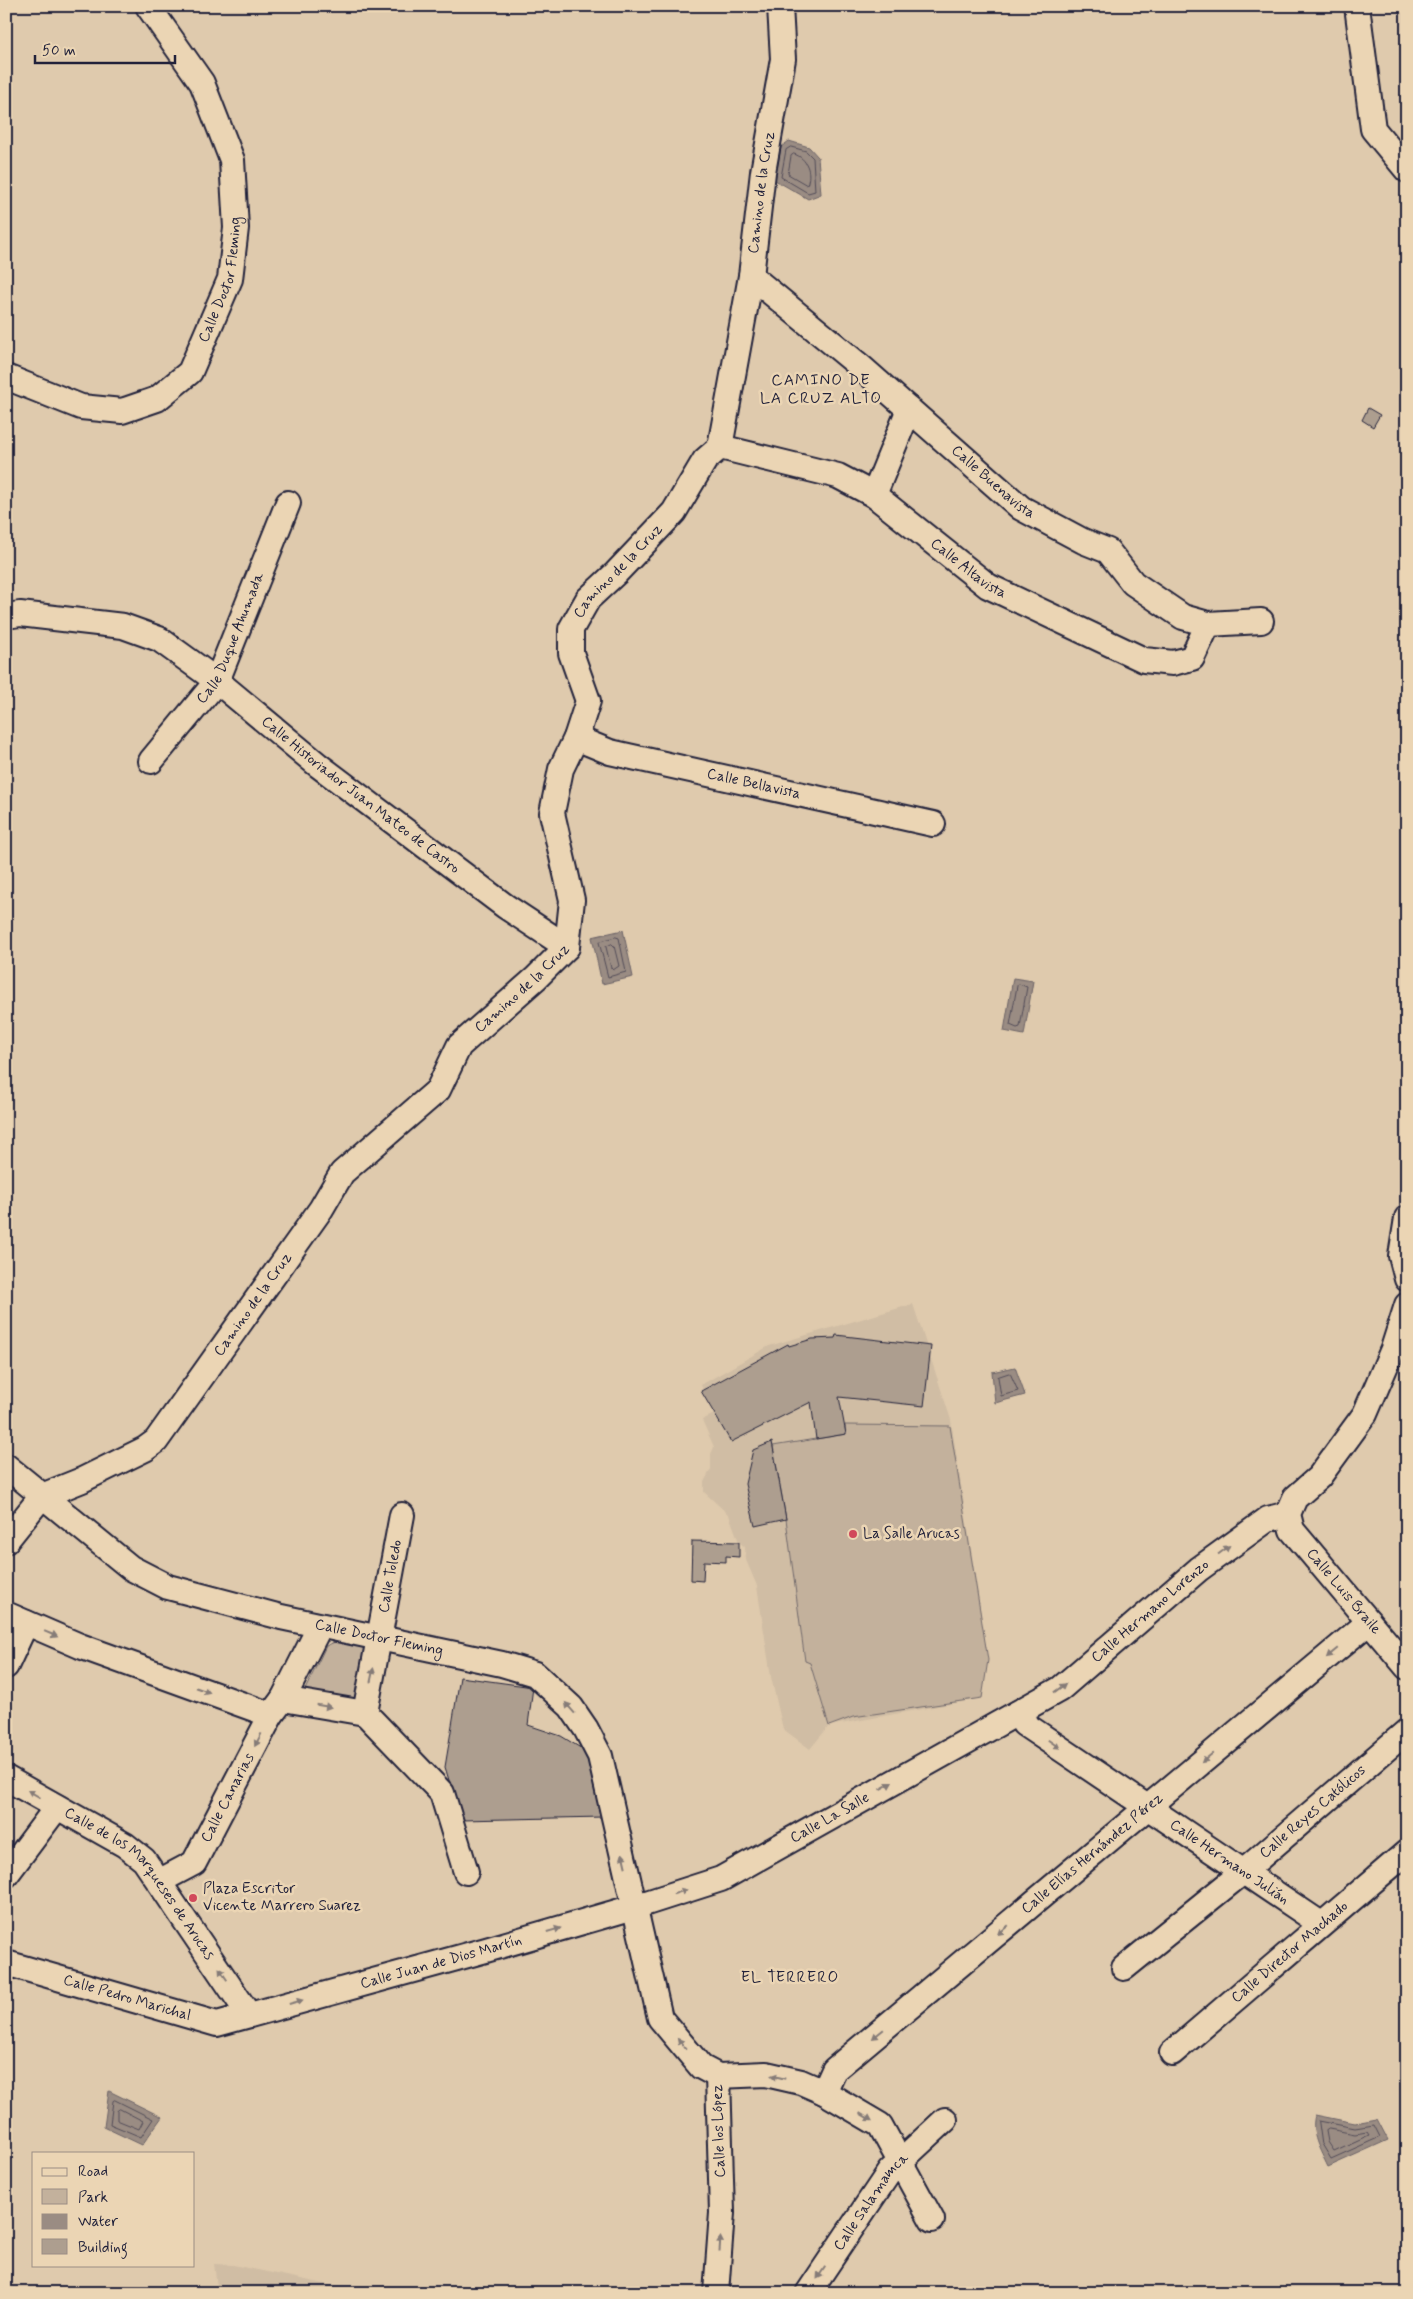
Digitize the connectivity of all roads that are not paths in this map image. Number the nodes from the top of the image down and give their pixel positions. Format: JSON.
{"nodes":[{"id":1,"x":148,"y":6,"type":"edge"},
{"id":2,"x":780,"y":6,"type":"edge"},
{"id":3,"x":1358,"y":6,"type":"edge"},
{"id":4,"x":1407,"y":170,"type":"edge"},
{"id":5,"x":751,"y":276,"type":"junction"},
{"id":6,"x":6,"y":377,"type":"edge"},
{"id":7,"x":909,"y":409,"type":"junction"},
{"id":8,"x":720,"y":447,"type":"junction"},
{"id":9,"x":874,"y":495,"type":"junction"},
{"id":10,"x":288,"y":503,"type":"dead end"},
{"id":11,"x":6,"y":616,"type":"edge"},
{"id":12,"x":1262,"y":621,"type":"dead end"},
{"id":13,"x":1208,"y":624,"type":"junction"},
{"id":14,"x":217,"y":681,"type":"junction"},
{"id":15,"x":576,"y":738,"type":"junction"},
{"id":16,"x":151,"y":761,"type":"dead end"},
{"id":17,"x":933,"y":824,"type":"dead end"},
{"id":18,"x":567,"y":947,"type":"junction"},
{"id":19,"x":1407,"y":1218,"type":"edge"},
{"id":20,"x":1407,"y":1279,"type":"edge"},
{"id":21,"x":1407,"y":1305,"type":"edge"},
{"id":22,"x":1400,"y":1346,"type":"edge"},
{"id":23,"x":6,"y":1466,"type":"edge"},
{"id":24,"x":42,"y":1496,"type":"junction"},
{"id":25,"x":1288,"y":1514,"type":"junction"},
{"id":26,"x":402,"y":1515,"type":"dead end"},
{"id":27,"x":6,"y":1540,"type":"edge"},
{"id":28,"x":16,"y":1619,"type":"edge"},
{"id":29,"x":1369,"y":1622,"type":"junction"},
{"id":30,"x":320,"y":1626,"type":"junction"},
{"id":31,"x":380,"y":1638,"type":"junction"},
{"id":32,"x":6,"y":1666,"type":"edge"},
{"id":33,"x":1407,"y":1667,"type":"edge"},
{"id":34,"x":277,"y":1707,"type":"junction"},
{"id":35,"x":365,"y":1713,"type":"junction"},
{"id":36,"x":1018,"y":1713,"type":"junction"},
{"id":37,"x":1407,"y":1730,"type":"edge"},
{"id":38,"x":6,"y":1778,"type":"edge"},
{"id":39,"x":57,"y":1807,"type":"junction"},
{"id":40,"x":1149,"y":1807,"type":"junction"},
{"id":41,"x":1407,"y":1852,"type":"edge"},
{"id":42,"x":466,"y":1872,"type":"dead end"},
{"id":43,"x":1243,"y":1872,"type":"junction"},
{"id":44,"x":6,"y":1875,"type":"edge"},
{"id":45,"x":160,"y":1881,"type":"junction"},
{"id":46,"x":634,"y":1907,"type":"junction"},
{"id":47,"x":1321,"y":1924,"type":"junction"},
{"id":48,"x":6,"y":1963,"type":"edge"},
{"id":49,"x":1124,"y":1968,"type":"dead end"},
{"id":50,"x":249,"y":2016,"type":"junction"},
{"id":51,"x":1172,"y":2053,"type":"dead end"},
{"id":52,"x":718,"y":2076,"type":"junction"},
{"id":53,"x":824,"y":2092,"type":"junction"},
{"id":54,"x":945,"y":2120,"type":"dead end"},
{"id":55,"x":899,"y":2161,"type":"junction"},
{"id":56,"x":932,"y":2220,"type":"dead end"},
{"id":57,"x":716,"y":2293,"type":"edge"},
{"id":58,"x":808,"y":2293,"type":"edge"}],
"edges":[{"from":1,"to":6,"type":"street","name":"Calle Doctor Fleming"},
{"from":2,"to":5,"type":"street","name":"Camino de la Cruz"},
{"from":3,"to":4,"type":"street"},
{"from":5,"to":7,"type":"street","name":"Calle Buenavista"},
{"from":5,"to":8,"type":"street","name":"Camino de la Cruz"},
{"from":7,"to":9,"type":"street"},
{"from":7,"to":13,"type":"street","name":"Calle Buenavista"},
{"from":8,"to":9,"type":"street","name":"Calle Altavista"},
{"from":8,"to":15,"type":"street","name":"Camino de la Cruz"},
{"from":9,"to":13,"type":"street","name":"Calle Altavista"},
{"from":10,"to":14,"type":"street","name":"Calle Duque Ahumada"},
{"from":11,"to":14,"type":"street","name":"Calle Historiador Juan Mateo de Castro"},
{"from":12,"to":13,"type":"street","name":"Calle Buenavista"},
{"from":14,"to":16,"type":"street","name":"Calle Duque Ahumada"},
{"from":14,"to":18,"type":"street","name":"Calle Historiador Juan Mateo de Castro"},
{"from":15,"to":17,"type":"street","name":"Calle Bellavista"},
{"from":15,"to":18,"type":"street","name":"Camino de la Cruz"},
{"from":18,"to":24,"type":"street","name":"Camino de la Cruz"},
{"from":19,"to":20,"type":"street"},
{"from":21,"to":22,"type":"street"},
{"from":22,"to":25,"type":"street"},
{"from":23,"to":24,"type":"street","name":"Calle Doctor Fleming"},
{"from":24,"to":27,"type":"street"},
{"from":24,"to":30,"type":"street","name":"Calle Doctor Fleming"},
{"from":25,"to":29,"type":"street","name":"Calle Luis Braile"},
{"from":36,"to":25,"type":"street","name":"Calle Hermano Lorenzo","one_way":true},
{"from":26,"to":31,"type":"street","name":"Calle Toledo"},
{"from":28,"to":32,"type":"street"},
{"from":28,"to":34,"type":"street","one_way":true},
{"from":29,"to":33,"type":"street","name":"Calle Luis Braile"},
{"from":29,"to":40,"type":"street","name":"Calle Elías Hernández Pérez","one_way":true},
{"from":30,"to":31,"type":"street","name":"Calle Doctor Fleming"},
{"from":30,"to":34,"type":"street","name":"Calle Canarias"},
{"from":35,"to":31,"type":"street","name":"Calle Toledo","one_way":true},
{"from":46,"to":31,"type":"street","name":"Calle Doctor Fleming","one_way":true},
{"from":34,"to":35,"type":"street","one_way":true},
{"from":34,"to":45,"type":"street","name":"Calle Canarias","one_way":true},
{"from":35,"to":42,"type":"street"},
{"from":36,"to":40,"type":"street","name":"Calle Hermano Julián","one_way":true},
{"from":46,"to":36,"type":"street","name":"Calle La Salle","one_way":true},
{"from":37,"to":43,"type":"street","name":"Calle Reyes Católicos"},
{"from":39,"to":38,"type":"street","name":"Calle de los Marqueses de Arucas","one_way":true},
{"from":39,"to":44,"type":"street"},
{"from":39,"to":45,"type":"street","name":"Calle de los Marqueses de Arucas"},
{"from":40,"to":43,"type":"street","name":"Calle Hermano Julián"},
{"from":40,"to":53,"type":"street","name":"Calle Elías Hernández Pérez","one_way":true},
{"from":41,"to":47,"type":"street","name":"Calle Director Machado"},
{"from":43,"to":47,"type":"street","name":"Calle Hermano Julián"},
{"from":43,"to":49,"type":"street","name":"Calle Reyes Católicos"},
{"from":50,"to":45,"type":"street","name":"Calle de los Marqueses de Arucas","one_way":true},
{"from":50,"to":46,"type":"street","name":"Calle Juan de Dios Martín","one_way":true},
{"from":52,"to":46,"type":"street","name":"Calle los López","one_way":true},
{"from":47,"to":51,"type":"street","name":"Calle Director Machado"},
{"from":48,"to":50,"type":"street","name":"Calle Pedro Marichal"},
{"from":53,"to":52,"type":"street","one_way":true},
{"from":57,"to":52,"type":"street","name":"Calle los López","one_way":true},
{"from":53,"to":55,"type":"street","one_way":true},
{"from":54,"to":55,"type":"street","name":"Calle Salamamca"},
{"from":55,"to":56,"type":"street"},
{"from":55,"to":58,"type":"street","name":"Calle Salamamca","one_way":true}]}
